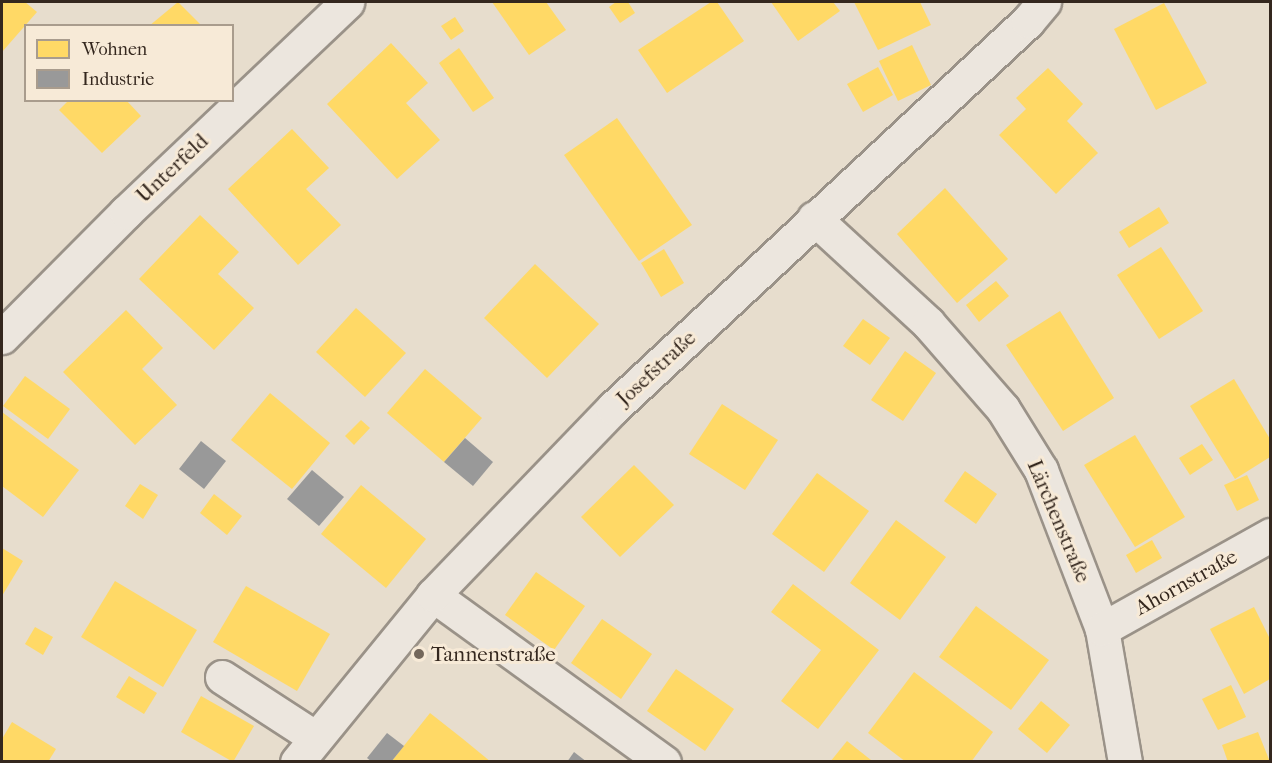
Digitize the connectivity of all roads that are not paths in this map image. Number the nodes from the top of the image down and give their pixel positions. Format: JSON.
{"nodes":[{"id":1,"x":347,"y":2,"type":"edge"},
{"id":2,"x":1044,"y":2,"type":"edge"},
{"id":3,"x":814,"y":218,"type":"junction"},
{"id":4,"x":2,"y":337,"type":"edge"},
{"id":5,"x":1270,"y":535,"type":"edge"},
{"id":6,"x":433,"y":595,"type":"junction"},
{"id":7,"x":1102,"y":629,"type":"junction"},
{"id":8,"x":222,"y":677,"type":"dead end"},
{"id":9,"x":307,"y":750,"type":"edge"},
{"id":10,"x":664,"y":762,"type":"edge"},
{"id":11,"x":1125,"y":762,"type":"edge"}],
"edges":[{"from":1,"to":4,"type":"street","name":"Unterfeld"},
{"from":2,"to":3,"type":"street","name":"Josefstraße"},
{"from":3,"to":6,"type":"street","name":"Josefstraße"},
{"from":3,"to":7,"type":"street","name":"Lärchenstraße"},
{"from":5,"to":7,"type":"street","name":"Ahornstraße"},
{"from":6,"to":9,"type":"street","name":"Josefstraße"},
{"from":6,"to":10,"type":"street"},
{"from":7,"to":11,"type":"street","name":"Lärchenstraße"},
{"from":8,"to":9,"type":"street"}]}
